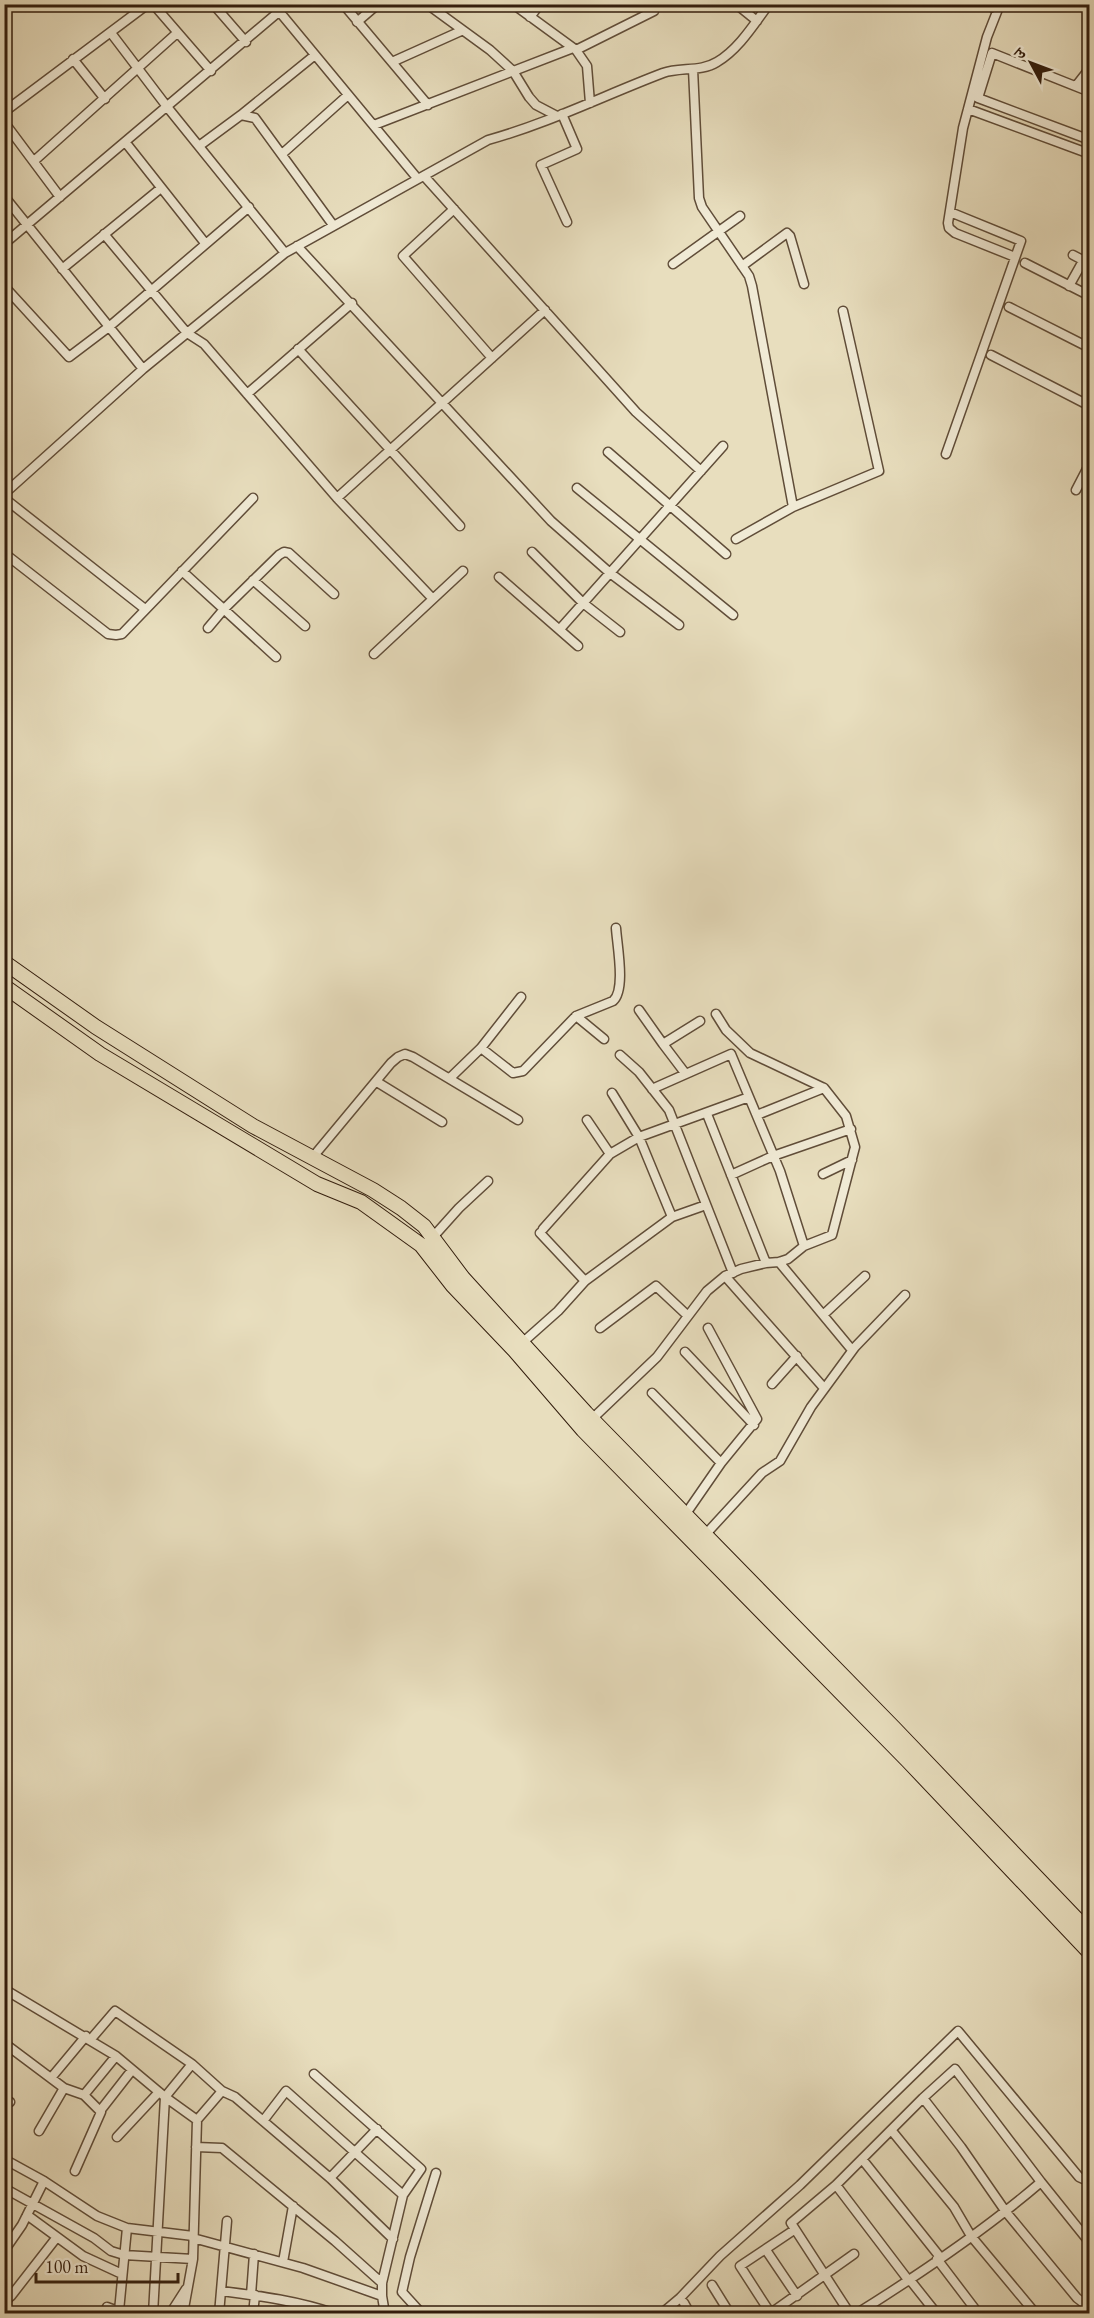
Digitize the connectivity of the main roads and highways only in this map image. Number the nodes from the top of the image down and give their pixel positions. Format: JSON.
{"nodes":[{"id":1,"x":4,"y":962,"type":"edge"},
{"id":2,"x":4,"y":986,"type":"edge"},
{"id":3,"x":541,"y":1373,"type":"junction"},
{"id":4,"x":1089,"y":1934,"type":"edge"},
{"id":5,"x":1089,"y":1953,"type":"edge"}],
"edges":[{"from":1,"to":3,"type":"main road"},
{"from":2,"to":3,"type":"main road"},
{"from":3,"to":4,"type":"main road"},
{"from":3,"to":5,"type":"main road"}]}
